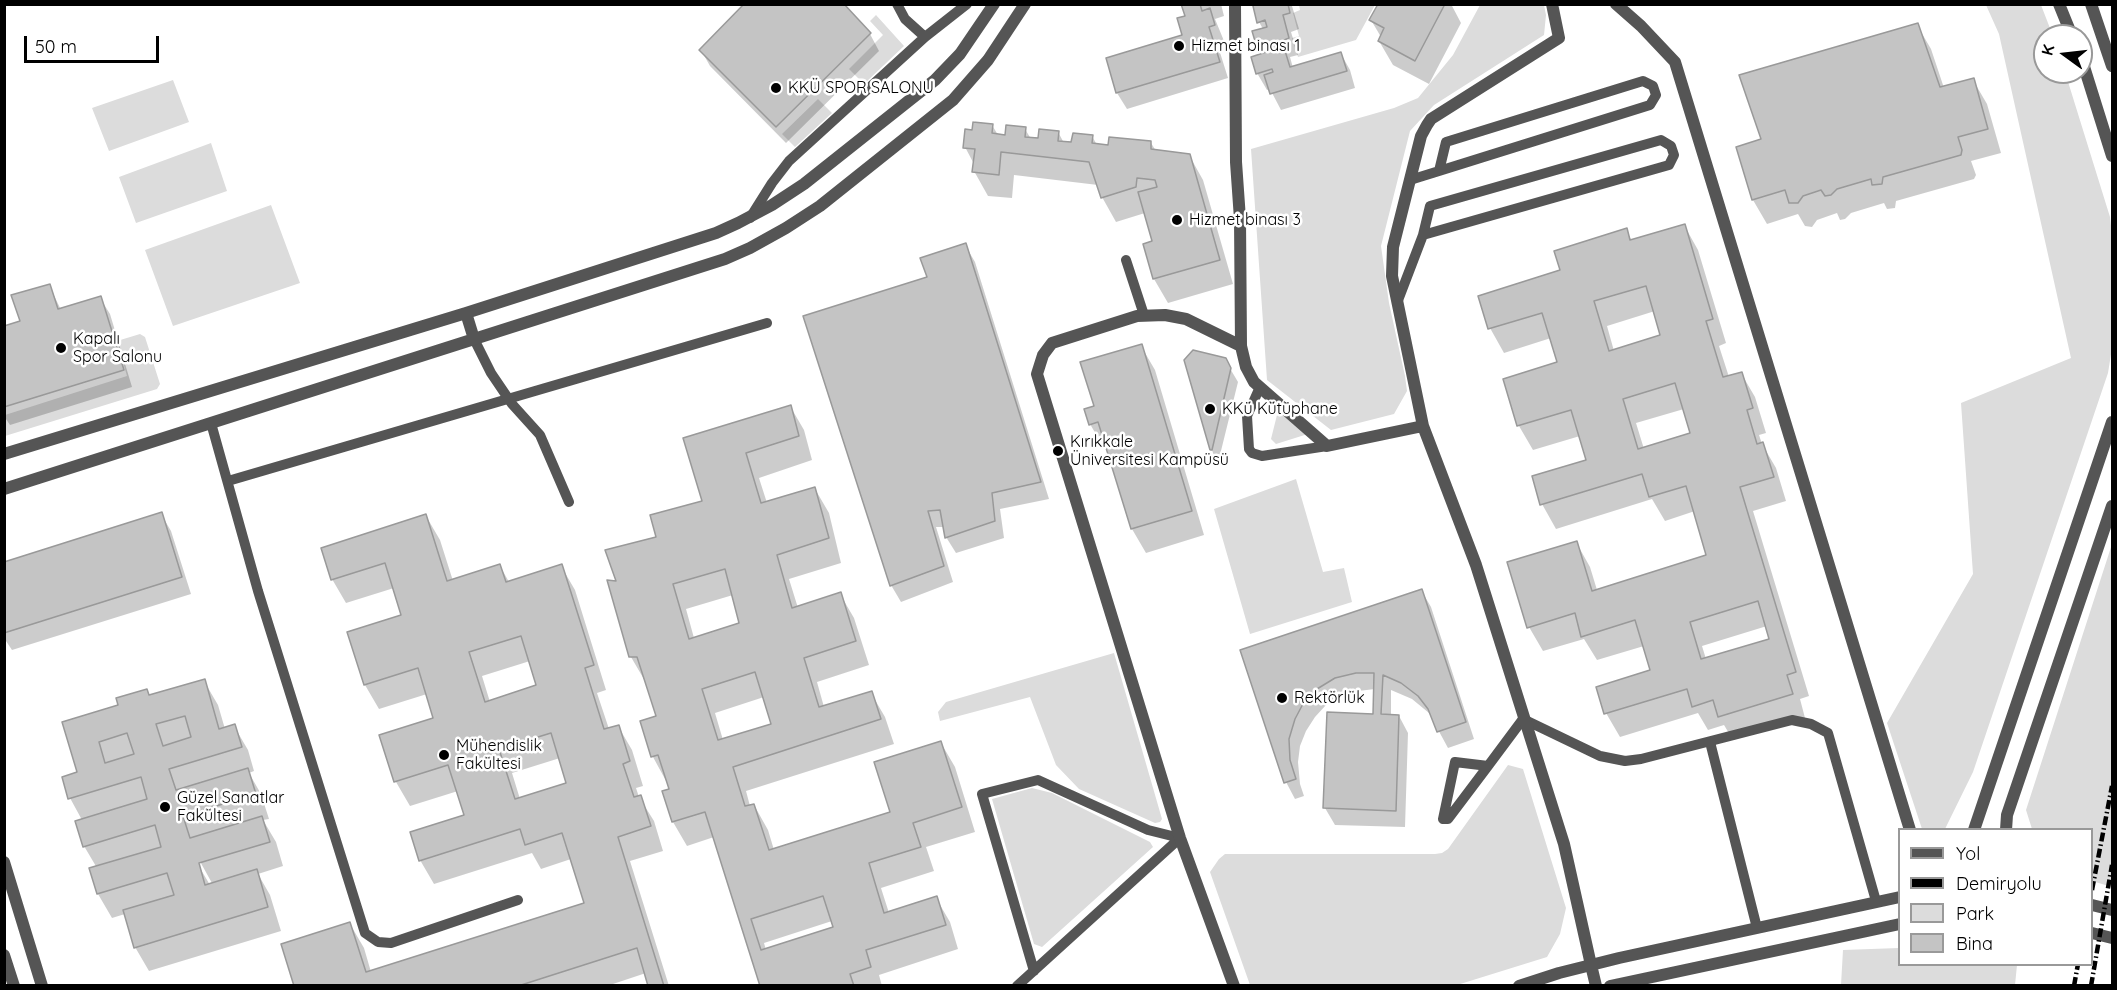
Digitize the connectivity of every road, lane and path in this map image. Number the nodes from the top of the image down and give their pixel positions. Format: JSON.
{"nodes":[{"id":1,"x":897,"y":4,"type":"edge"},
{"id":2,"x":967,"y":4,"type":"edge"},
{"id":3,"x":994,"y":4,"type":"edge"},
{"id":4,"x":1025,"y":4,"type":"edge"},
{"id":5,"x":1235,"y":4,"type":"edge"},
{"id":6,"x":1552,"y":4,"type":"edge"},
{"id":7,"x":1616,"y":4,"type":"edge"},
{"id":8,"x":2059,"y":4,"type":"edge"},
{"id":9,"x":2091,"y":4,"type":"edge"},
{"id":10,"x":2067,"y":24,"type":"edge"},
{"id":11,"x":925,"y":37,"type":"junction"},
{"id":12,"x":2112,"y":66,"type":"edge"},
{"id":13,"x":2089,"y":84,"type":"edge"},
{"id":14,"x":2112,"y":156,"type":"edge"},
{"id":15,"x":1439,"y":171,"type":"junction"},
{"id":16,"x":1410,"y":180,"type":"junction"},
{"id":17,"x":750,"y":218,"type":"junction"},
{"id":18,"x":1423,"y":235,"type":"junction"},
{"id":19,"x":1126,"y":260,"type":"dead end"},
{"id":20,"x":1397,"y":303,"type":"junction"},
{"id":21,"x":465,"y":313,"type":"junction"},
{"id":22,"x":1144,"y":315,"type":"junction"},
{"id":23,"x":767,"y":323,"type":"dead end"},
{"id":24,"x":474,"y":339,"type":"junction"},
{"id":25,"x":1241,"y":346,"type":"junction"},
{"id":26,"x":1260,"y":387,"type":"junction"},
{"id":27,"x":509,"y":399,"type":"junction"},
{"id":28,"x":2112,"y":422,"type":"edge"},
{"id":29,"x":211,"y":423,"type":"junction"},
{"id":30,"x":1423,"y":426,"type":"junction"},
{"id":31,"x":1327,"y":446,"type":"junction"},
{"id":32,"x":4,"y":454,"type":"edge"},
{"id":33,"x":228,"y":482,"type":"junction"},
{"id":34,"x":4,"y":489,"type":"edge"},
{"id":35,"x":568,"y":502,"type":"dead end"},
{"id":36,"x":2112,"y":506,"type":"edge"},
{"id":37,"x":1523,"y":719,"type":"junction"},
{"id":38,"x":1710,"y":742,"type":"junction"},
{"id":39,"x":1488,"y":766,"type":"junction"},
{"id":40,"x":1982,"y":807,"type":"junction"},
{"id":41,"x":2007,"y":815,"type":"junction"},
{"id":42,"x":1909,"y":828,"type":"edge"},
{"id":43,"x":1969,"y":828,"type":"edge"},
{"id":44,"x":1975,"y":828,"type":"edge"},
{"id":45,"x":2006,"y":828,"type":"edge"},
{"id":46,"x":2012,"y":828,"type":"edge"},
{"id":47,"x":1180,"y":838,"type":"junction"},
{"id":48,"x":4,"y":862,"type":"edge"},
{"id":49,"x":1898,"y":897,"type":"edge"},
{"id":50,"x":518,"y":900,"type":"dead end"},
{"id":51,"x":1876,"y":902,"type":"junction"},
{"id":52,"x":2093,"y":905,"type":"edge"},
{"id":53,"x":2112,"y":910,"type":"edge"},
{"id":54,"x":1898,"y":924,"type":"edge"},
{"id":55,"x":1756,"y":928,"type":"junction"},
{"id":56,"x":2093,"y":933,"type":"edge"},
{"id":57,"x":2112,"y":938,"type":"edge"},
{"id":58,"x":4,"y":955,"type":"edge"},
{"id":59,"x":1591,"y":965,"type":"junction"},
{"id":60,"x":1034,"y":971,"type":"junction"},
{"id":61,"x":14,"y":986,"type":"edge"},
{"id":62,"x":42,"y":986,"type":"edge"},
{"id":63,"x":1017,"y":986,"type":"edge"},
{"id":64,"x":1234,"y":986,"type":"edge"},
{"id":65,"x":1519,"y":986,"type":"edge"},
{"id":66,"x":1596,"y":986,"type":"edge"},
{"id":67,"x":1610,"y":986,"type":"edge"}],
"edges":[{"from":1,"to":11,"type":"lane"},
{"from":2,"to":11,"type":"lane"},
{"from":3,"to":17,"type":"street"},
{"from":4,"to":24,"type":"street"},
{"from":5,"to":25,"type":"street"},
{"from":6,"to":16,"type":"street"},
{"from":7,"to":42,"type":"street"},
{"from":8,"to":10,"type":"street"},
{"from":9,"to":12,"type":"street"},
{"from":11,"to":17,"type":"lane"},
{"from":13,"to":14,"type":"street"},
{"from":15,"to":15,"type":"lane"},
{"from":15,"to":16,"type":"lane"},
{"from":16,"to":20,"type":"street"},
{"from":17,"to":21,"type":"street"},
{"from":18,"to":18,"type":"lane"},
{"from":18,"to":20,"type":"lane"},
{"from":19,"to":22,"type":"lane"},
{"from":20,"to":30,"type":"street"},
{"from":21,"to":24,"type":"street"},
{"from":21,"to":32,"type":"street"},
{"from":22,"to":25,"type":"street"},
{"from":22,"to":47,"type":"street"},
{"from":23,"to":27,"type":"lane"},
{"from":24,"to":27,"type":"lane"},
{"from":24,"to":29,"type":"street"},
{"from":25,"to":26,"type":"street"},
{"from":26,"to":31,"type":"street"},
{"from":26,"to":31,"type":"lane"},
{"from":27,"to":33,"type":"lane"},
{"from":27,"to":35,"type":"lane"},
{"from":28,"to":40,"type":"street"},
{"from":29,"to":33,"type":"lane"},
{"from":29,"to":34,"type":"street"},
{"from":30,"to":31,"type":"street"},
{"from":30,"to":37,"type":"street"},
{"from":33,"to":50,"type":"lane"},
{"from":36,"to":41,"type":"street"},
{"from":37,"to":38,"type":"lane"},
{"from":37,"to":39,"type":"lane"},
{"from":37,"to":59,"type":"street"},
{"from":38,"to":51,"type":"lane"},
{"from":38,"to":55,"type":"lane"},
{"from":39,"to":39,"type":"lane"},
{"from":40,"to":43,"type":"street"},
{"from":40,"to":44,"type":"street"},
{"from":41,"to":45,"type":"street"},
{"from":41,"to":46,"type":"street"},
{"from":47,"to":60,"type":"lane"},
{"from":47,"to":60,"type":"lane"},
{"from":47,"to":64,"type":"street"},
{"from":48,"to":62,"type":"street"},
{"from":49,"to":51,"type":"street"},
{"from":51,"to":55,"type":"street"},
{"from":52,"to":53,"type":"street"},
{"from":54,"to":67,"type":"street"},
{"from":55,"to":59,"type":"street"},
{"from":56,"to":57,"type":"street"},
{"from":58,"to":61,"type":"street"},
{"from":59,"to":65,"type":"street"},
{"from":59,"to":66,"type":"street"},
{"from":60,"to":63,"type":"lane"}]}
